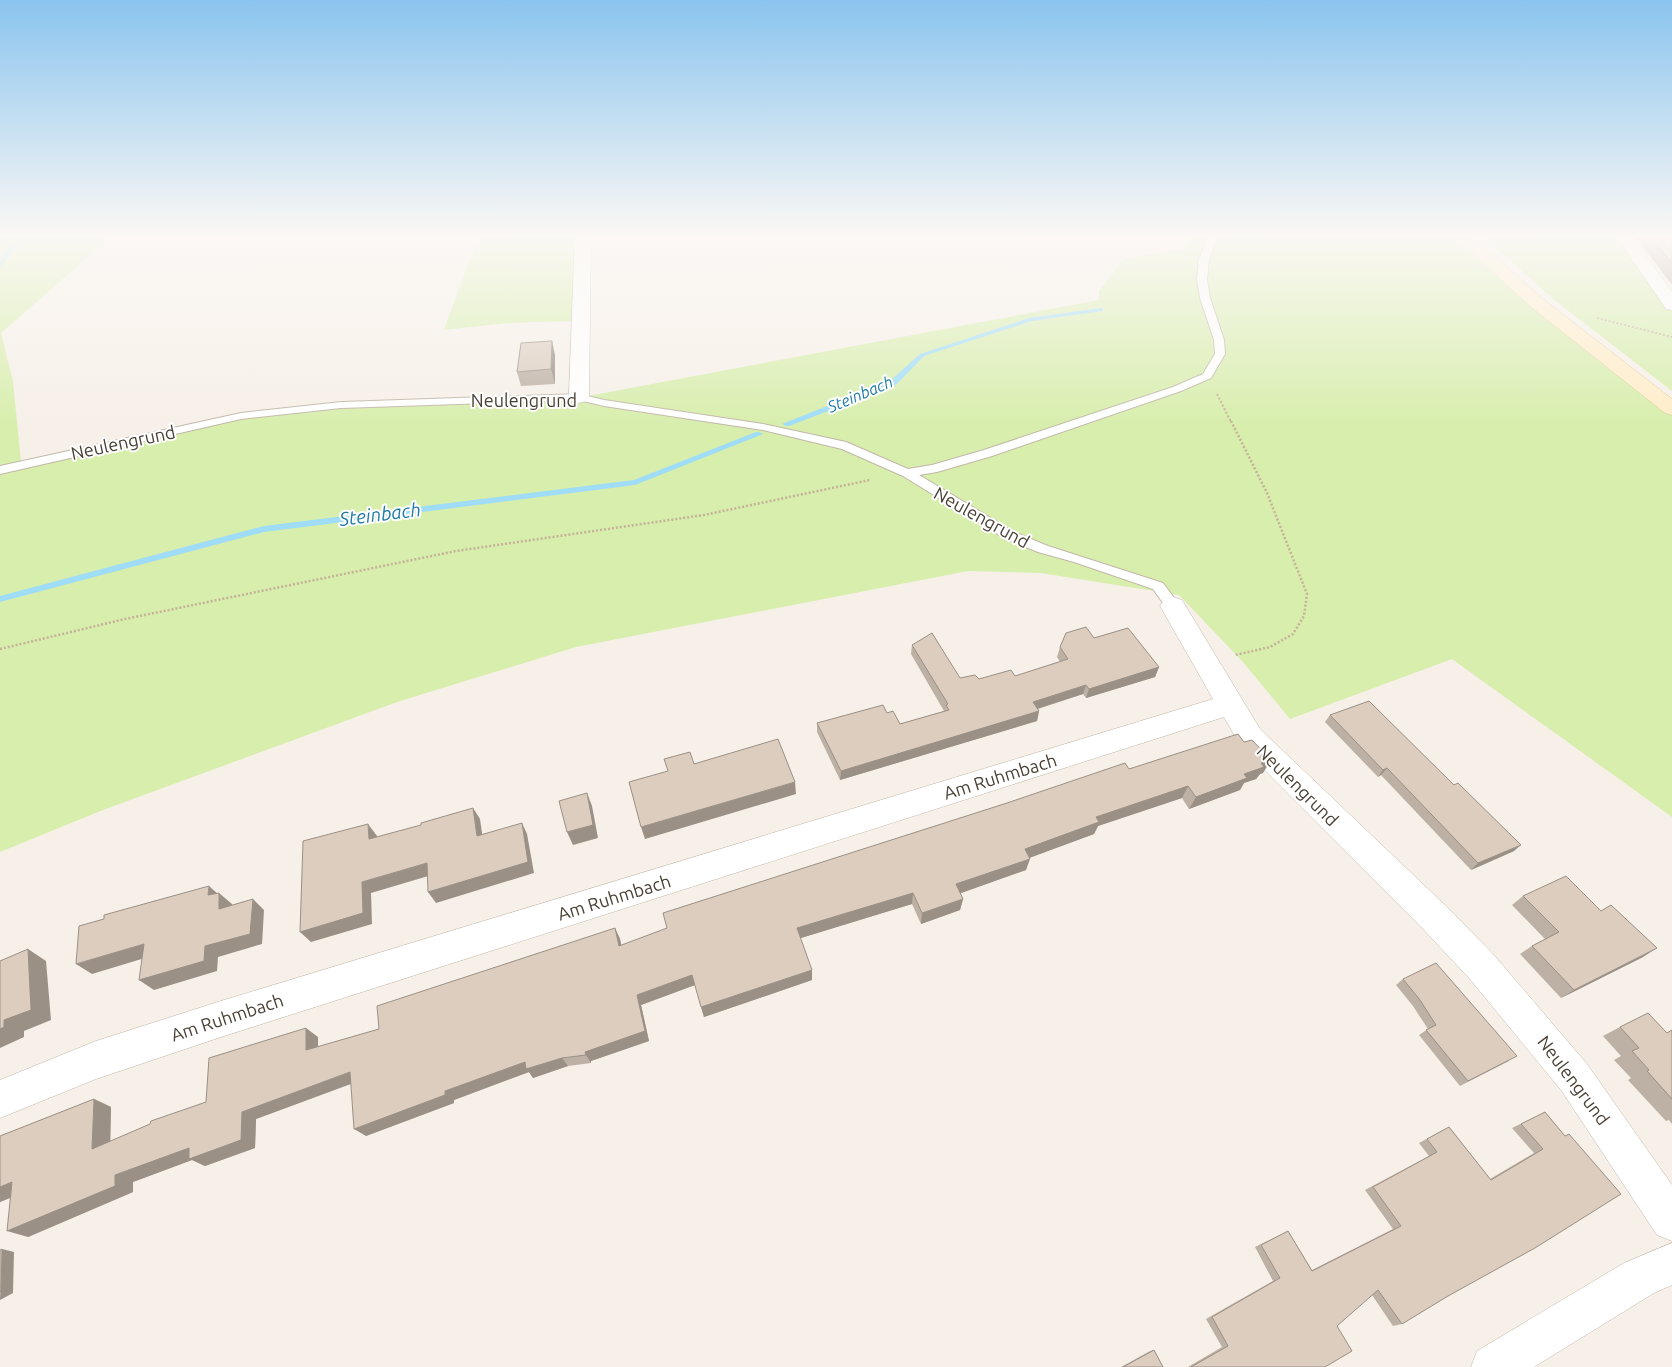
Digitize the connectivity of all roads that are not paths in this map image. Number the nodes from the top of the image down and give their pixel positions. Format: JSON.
{"nodes":[{"id":1,"x":580,"y":300,"type":"edge"},
{"id":2,"x":1206,"y":300,"type":"edge"},
{"id":3,"x":1533,"y":300,"type":"edge"},
{"id":4,"x":579,"y":398,"type":"junction"},
{"id":5,"x":1672,"y":410,"type":"edge"},
{"id":6,"x":0,"y":470,"type":"edge"},
{"id":7,"x":907,"y":473,"type":"junction"},
{"id":8,"x":1173,"y":606,"type":"joint"},
{"id":9,"x":1231,"y":704,"type":"junction"},
{"id":10,"x":0,"y":1099,"type":"edge"},
{"id":11,"x":1672,"y":1220,"type":"edge"},
{"id":12,"x":1672,"y":1264,"type":"edge"},
{"id":13,"x":1493,"y":1367,"type":"edge"}],
"edges":[{"from":1,"to":4,"type":"street"},
{"from":2,"to":7,"type":"lane"},
{"from":3,"to":5,"type":"main road"},
{"from":4,"to":6,"type":"lane","name":"Neulengrund"},
{"from":4,"to":7,"type":"lane","name":"Neulengrund"},
{"from":7,"to":8,"type":"lane","name":"Neulengrund"},
{"from":8,"to":9,"type":"street","name":"Neulengrund"},
{"from":9,"to":10,"type":"street","name":"Am Ruhmbach"},
{"from":9,"to":11,"type":"street","name":"Neulengrund"},
{"from":12,"to":13,"type":"street"}]}
